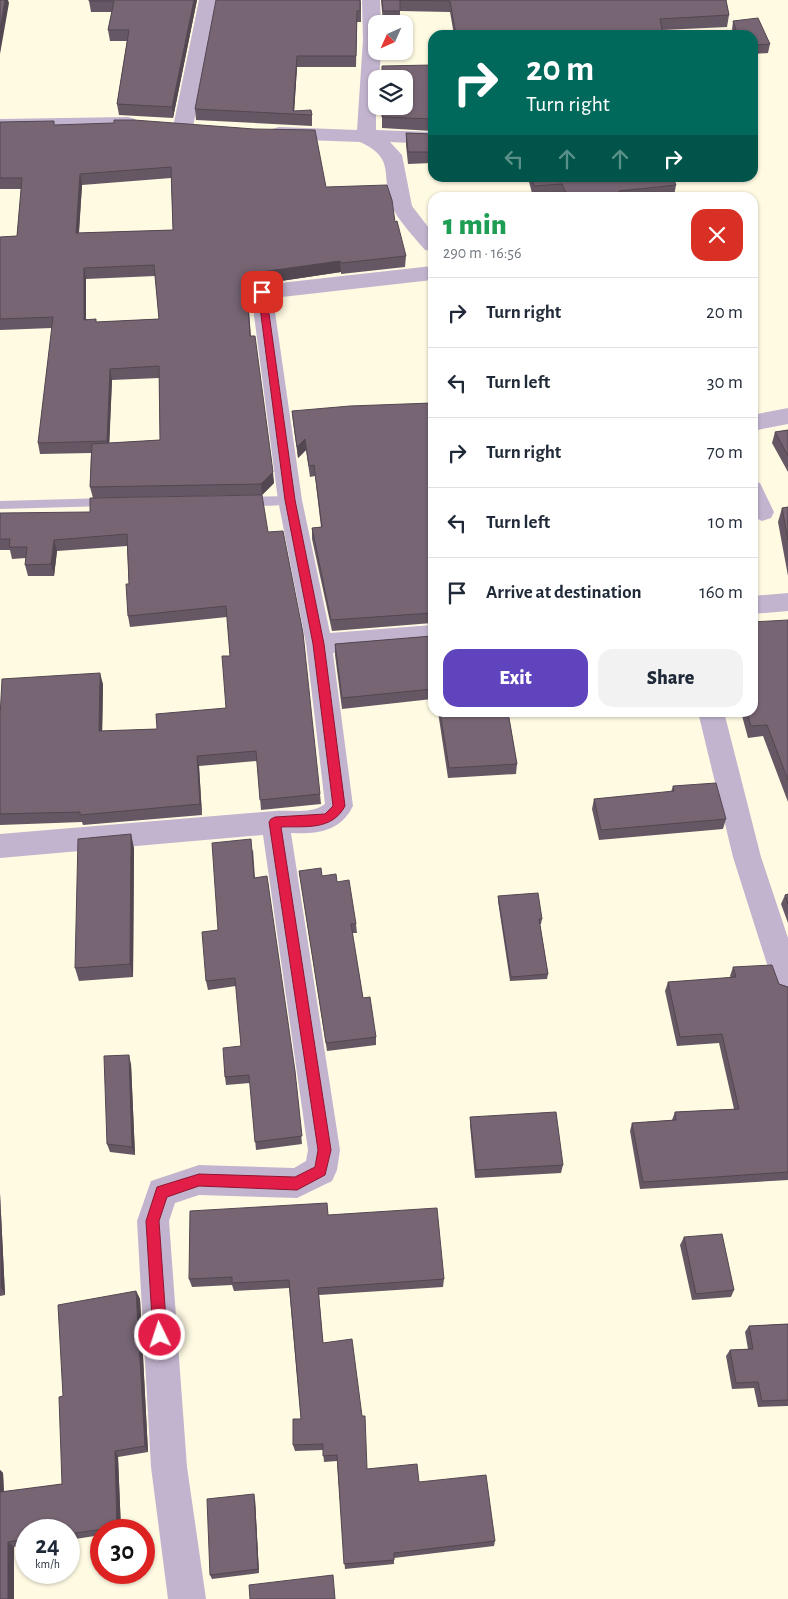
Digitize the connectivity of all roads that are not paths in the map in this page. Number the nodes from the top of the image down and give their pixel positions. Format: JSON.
{"nodes":[{"id":1,"x":208,"y":0,"type":"edge"},
{"id":2,"x":372,"y":0,"type":"edge"},
{"id":3,"x":0,"y":125,"type":"edge"},
{"id":4,"x":264,"y":133,"type":"edge"},
{"id":5,"x":366,"y":137,"type":"junction"},
{"id":6,"x":428,"y":138,"type":"edge"},
{"id":7,"x":428,"y":240,"type":"edge"},
{"id":8,"x":428,"y":273,"type":"edge"},
{"id":9,"x":788,"y":416,"type":"edge"},
{"id":10,"x":758,"y":422,"type":"edge"},
{"id":11,"x":290,"y":500,"type":"junction"},
{"id":12,"x":232,"y":501,"type":"edge"},
{"id":13,"x":116,"y":502,"type":"edge"},
{"id":14,"x":758,"y":503,"type":"edge"},
{"id":15,"x":0,"y":504,"type":"edge"},
{"id":16,"x":762,"y":512,"type":"dead end"},
{"id":17,"x":788,"y":602,"type":"edge"},
{"id":18,"x":758,"y":604,"type":"edge"},
{"id":19,"x":428,"y":635,"type":"edge"},
{"id":20,"x":319,"y":644,"type":"junction"},
{"id":21,"x":712,"y":717,"type":"edge"},
{"id":22,"x":275,"y":822,"type":"junction"},
{"id":23,"x":0,"y":846,"type":"edge"},
{"id":24,"x":788,"y":983,"type":"edge"},
{"id":25,"x":187,"y":1599,"type":"edge"}],
"edges":[{"from":1,"to":3,"type":"street"},
{"from":2,"to":5,"type":"street"},
{"from":4,"to":5,"type":"street"},
{"from":5,"to":6,"type":"street"},
{"from":5,"to":7,"type":"street"},
{"from":8,"to":11,"type":"street"},
{"from":9,"to":10,"type":"street"},
{"from":11,"to":12,"type":"lane"},
{"from":11,"to":20,"type":"street"},
{"from":13,"to":15,"type":"lane"},
{"from":14,"to":16,"type":"street"},
{"from":17,"to":18,"type":"street"},
{"from":19,"to":20,"type":"street"},
{"from":20,"to":22,"type":"street"},
{"from":21,"to":24,"type":"street"},
{"from":22,"to":23,"type":"street"},
{"from":22,"to":25,"type":"street"}]}
